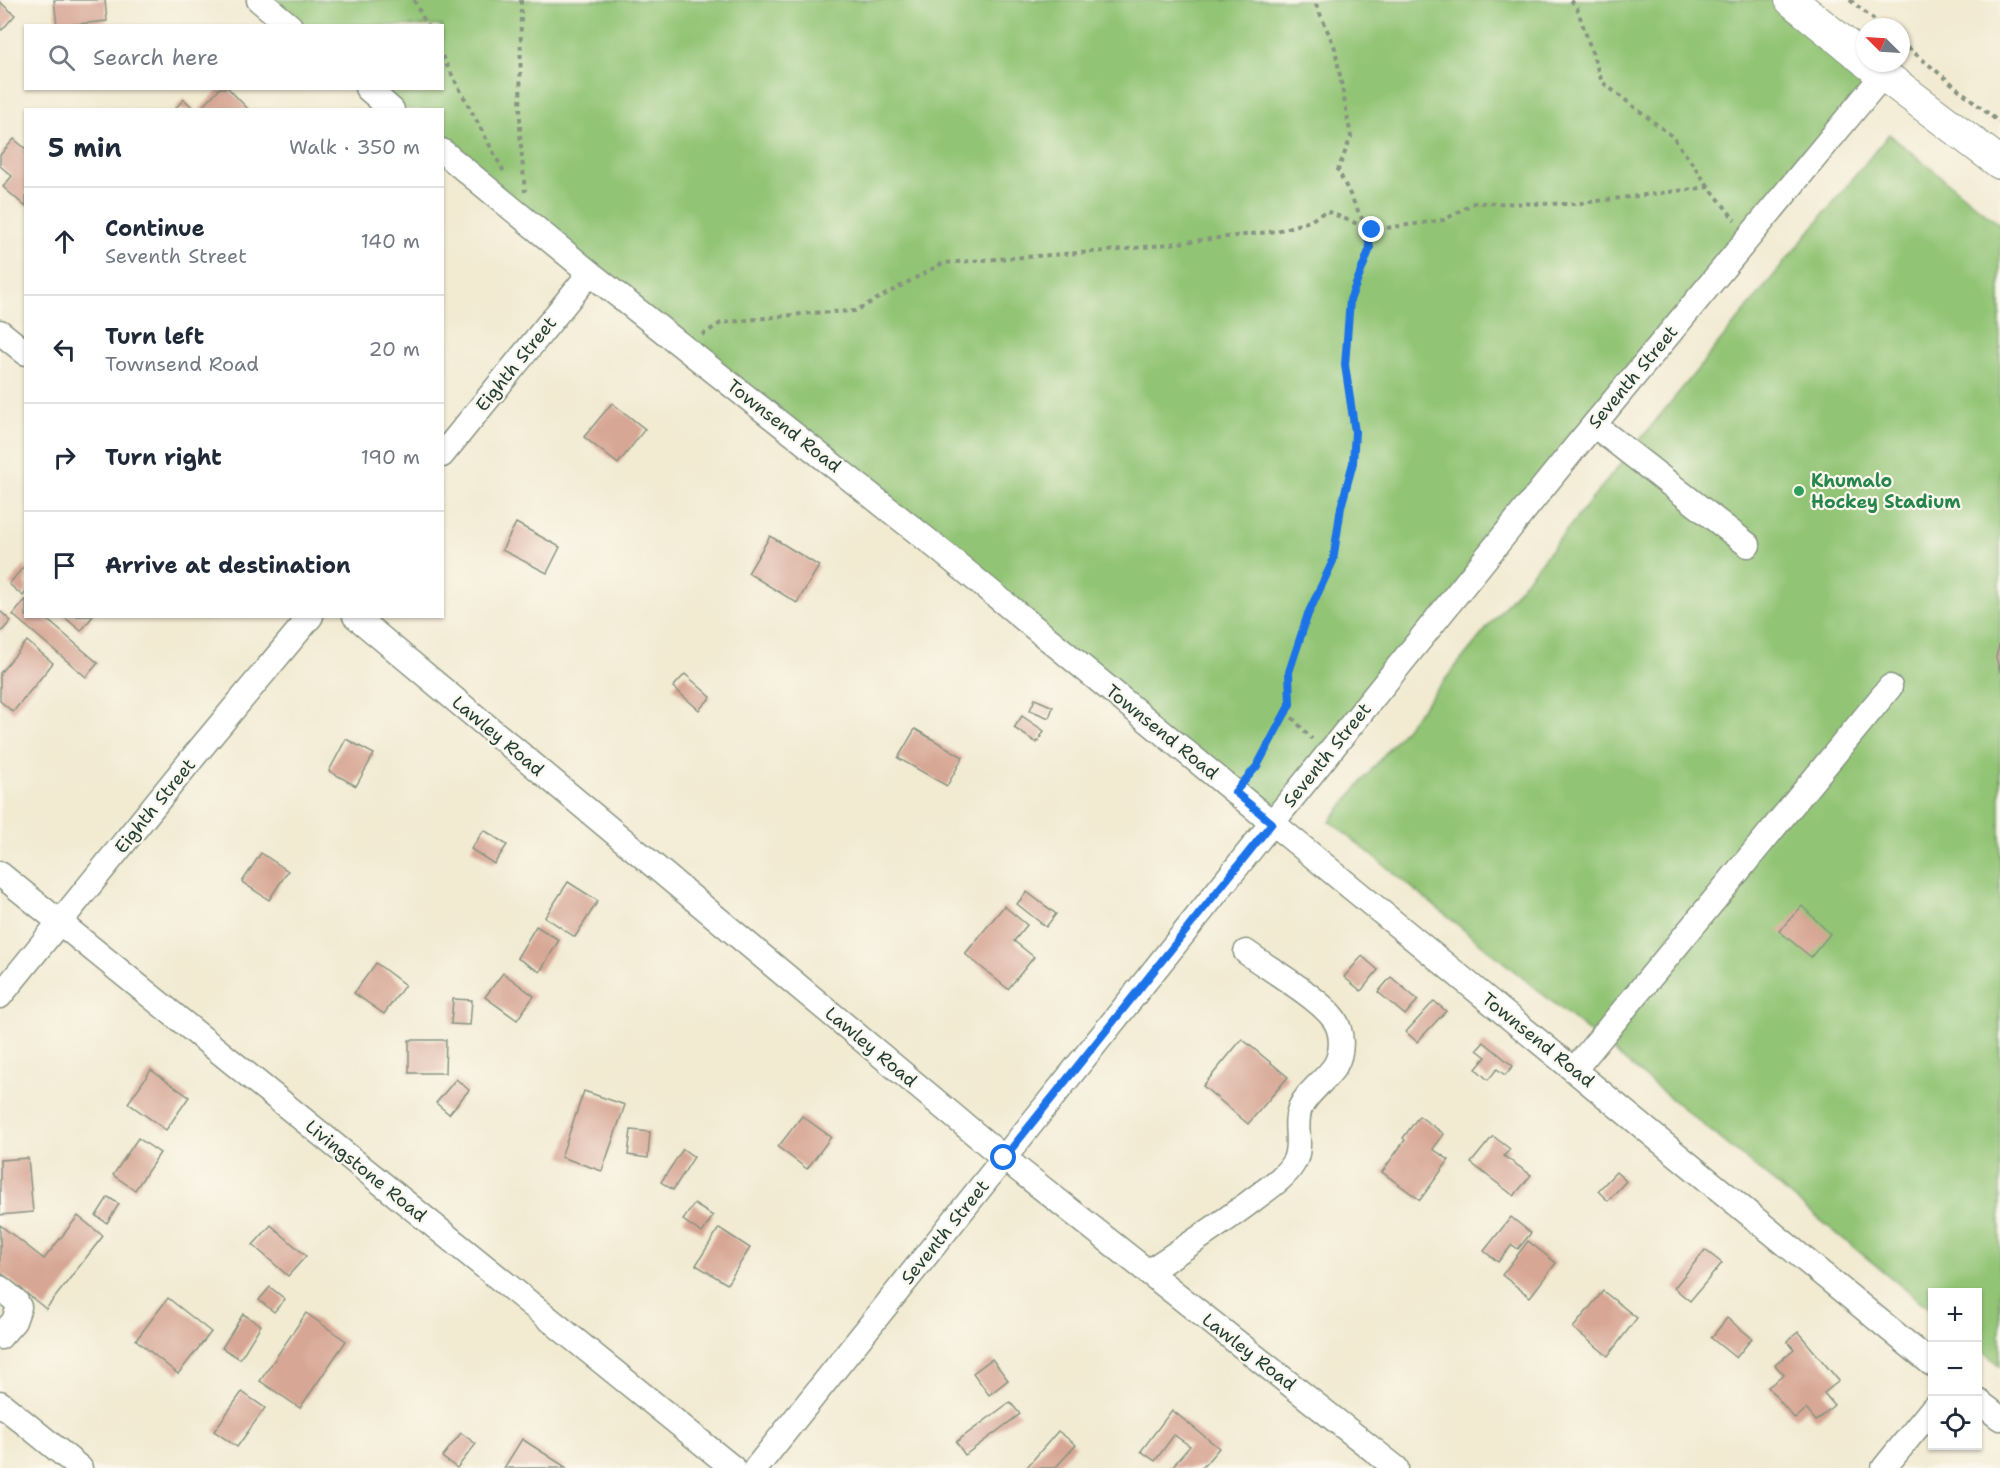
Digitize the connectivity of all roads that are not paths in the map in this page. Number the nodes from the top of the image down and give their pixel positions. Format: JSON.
{"nodes":[{"id":1,"x":259,"y":0,"type":"edge"},
{"id":2,"x":1791,"y":0,"type":"edge"},
{"id":3,"x":288,"y":24,"type":"edge"},
{"id":4,"x":1856,"y":53,"type":"edge"},
{"id":5,"x":1868,"y":72,"type":"edge"},
{"id":6,"x":1880,"y":72,"type":"edge"},
{"id":7,"x":369,"y":90,"type":"edge"},
{"id":8,"x":390,"y":108,"type":"edge"},
{"id":9,"x":444,"y":153,"type":"edge"},
{"id":10,"x":2000,"y":163,"type":"edge"},
{"id":11,"x":590,"y":273,"type":"junction"},
{"id":12,"x":0,"y":332,"type":"edge"},
{"id":13,"x":24,"y":351,"type":"edge"},
{"id":14,"x":1594,"y":424,"type":"junction"},
{"id":15,"x":444,"y":453,"type":"edge"},
{"id":16,"x":1748,"y":545,"type":"dead end"},
{"id":17,"x":309,"y":618,"type":"edge"},
{"id":18,"x":357,"y":618,"type":"edge"},
{"id":19,"x":1890,"y":687,"type":"dead end"},
{"id":20,"x":1272,"y":823,"type":"junction"},
{"id":21,"x":0,"y":874,"type":"edge"},
{"id":22,"x":60,"y":924,"type":"junction"},
{"id":23,"x":1246,"y":952,"type":"dead end"},
{"id":24,"x":0,"y":996,"type":"edge"},
{"id":25,"x":1574,"y":1070,"type":"junction"},
{"id":26,"x":1004,"y":1158,"type":"junction"},
{"id":27,"x":1149,"y":1272,"type":"junction"},
{"id":28,"x":0,"y":1288,"type":"edge"},
{"id":29,"x":0,"y":1338,"type":"edge"},
{"id":30,"x":1928,"y":1361,"type":"edge"},
{"id":31,"x":0,"y":1403,"type":"edge"},
{"id":32,"x":1982,"y":1405,"type":"edge"},
{"id":33,"x":1928,"y":1413,"type":"edge"},
{"id":34,"x":2000,"y":1418,"type":"edge"},
{"id":35,"x":80,"y":1468,"type":"edge"},
{"id":36,"x":733,"y":1468,"type":"edge"},
{"id":37,"x":756,"y":1468,"type":"edge"},
{"id":38,"x":1396,"y":1468,"type":"edge"},
{"id":39,"x":1884,"y":1468,"type":"edge"}],
"edges":[{"from":1,"to":3,"type":"street"},
{"from":2,"to":4,"type":"main road"},
{"from":5,"to":14,"type":"street","name":"Seventh Street"},
{"from":6,"to":10,"type":"main road"},
{"from":7,"to":8,"type":"street"},
{"from":9,"to":11,"type":"street","name":"Townsend Road"},
{"from":11,"to":15,"type":"street","name":"Eighth Street"},
{"from":11,"to":20,"type":"street","name":"Townsend Road"},
{"from":12,"to":13,"type":"street"},
{"from":14,"to":16,"type":"street"},
{"from":14,"to":20,"type":"street","name":"Seventh Street"},
{"from":17,"to":22,"type":"street","name":"Eighth Street"},
{"from":18,"to":26,"type":"street","name":"Lawley Road"},
{"from":19,"to":25,"type":"street"},
{"from":20,"to":25,"type":"street","name":"Townsend Road"},
{"from":20,"to":26,"type":"street","name":"Seventh Street"},
{"from":21,"to":22,"type":"street","name":"Livingstone Road"},
{"from":22,"to":24,"type":"street","name":"Eighth Street"},
{"from":22,"to":36,"type":"street","name":"Livingstone Road"},
{"from":23,"to":27,"type":"street"},
{"from":25,"to":30,"type":"street","name":"Townsend Road"},
{"from":26,"to":27,"type":"street","name":"Lawley Road"},
{"from":26,"to":37,"type":"street","name":"Seventh Street"},
{"from":27,"to":38,"type":"street","name":"Lawley Road"},
{"from":28,"to":29,"type":"street"},
{"from":31,"to":35,"type":"street"},
{"from":32,"to":34,"type":"street"},
{"from":33,"to":39,"type":"street"}]}
